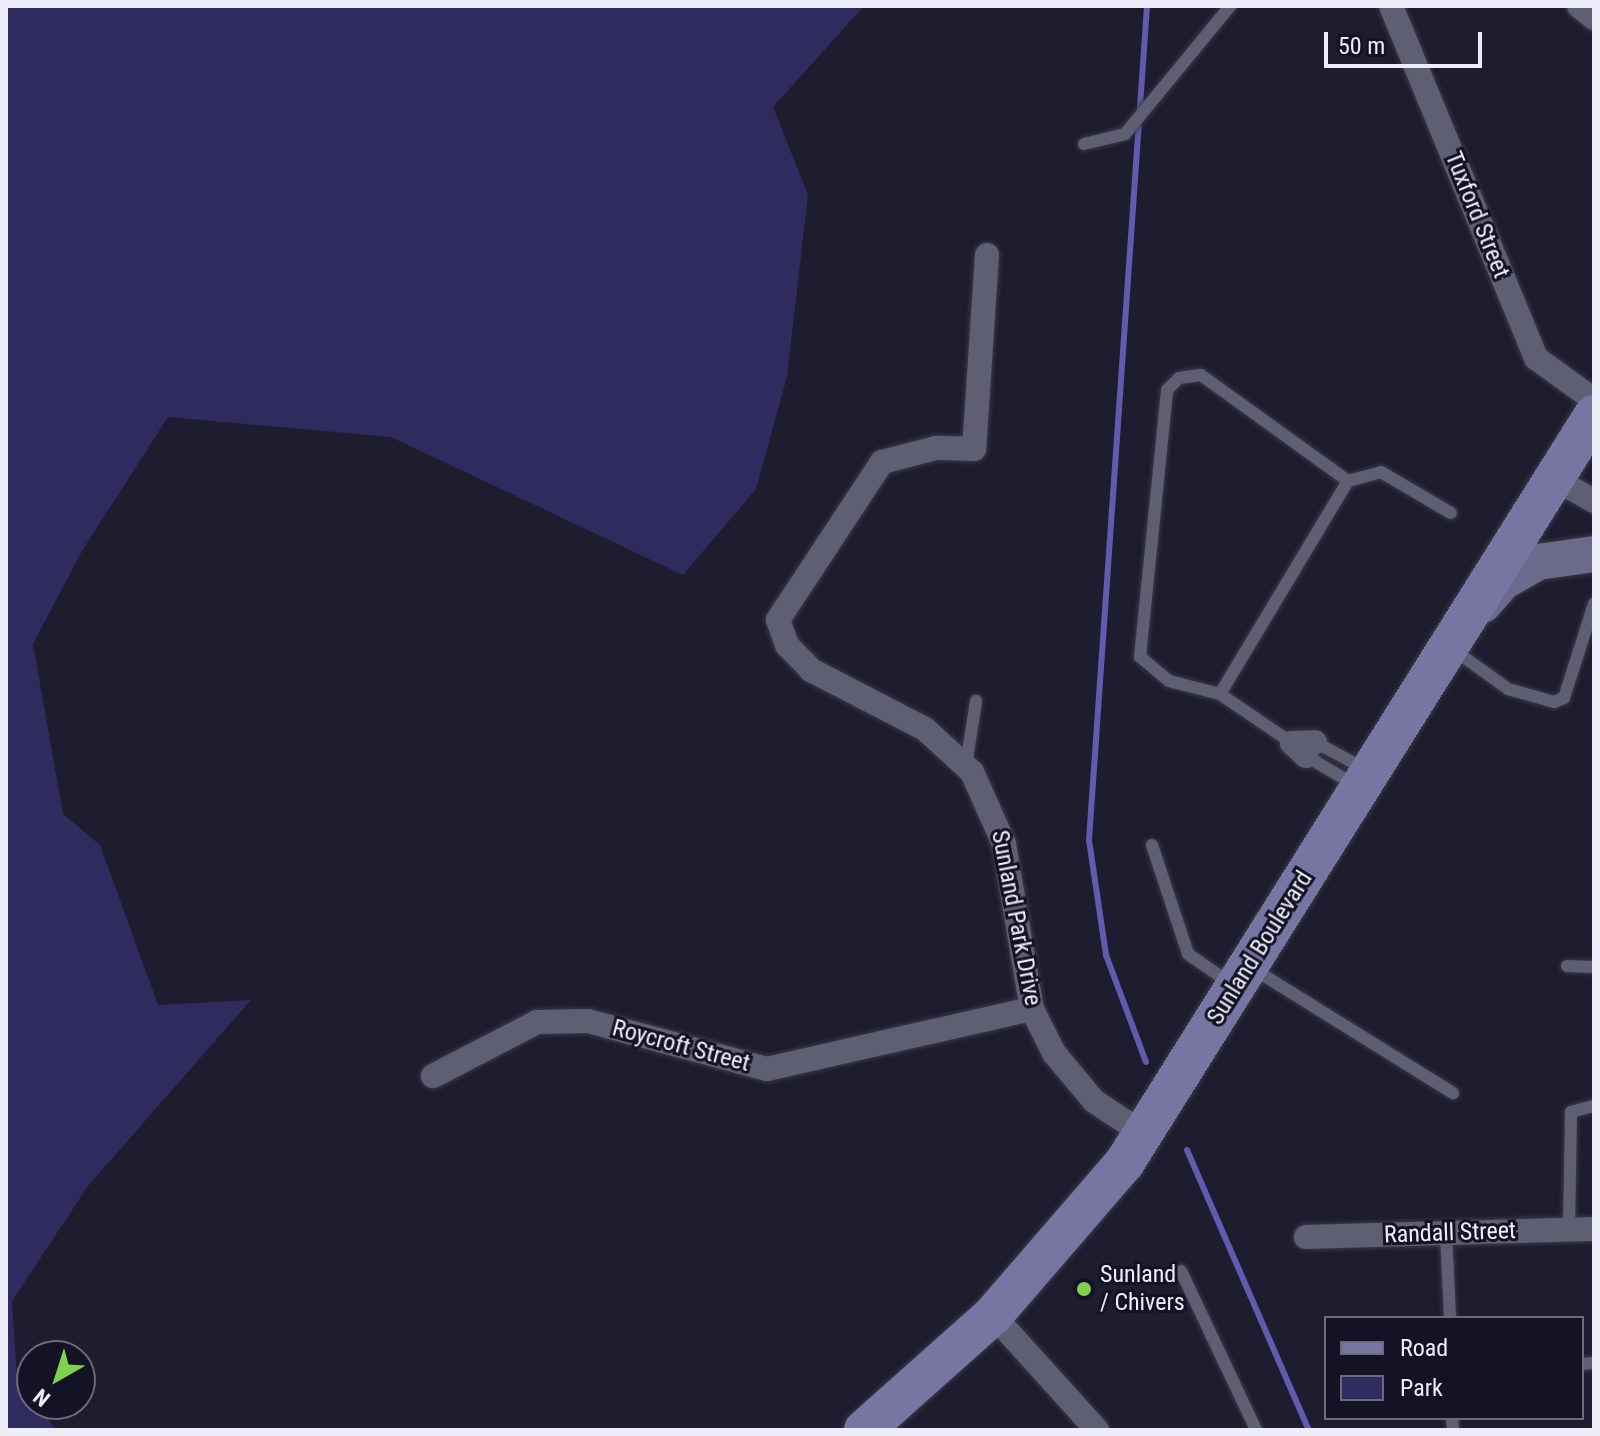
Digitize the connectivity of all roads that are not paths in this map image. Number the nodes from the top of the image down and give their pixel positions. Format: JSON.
{"nodes":[{"id":1,"x":1230,"y":6,"type":"edge"},
{"id":2,"x":1391,"y":6,"type":"edge"},
{"id":3,"x":1579,"y":6,"type":"edge"},
{"id":4,"x":1594,"y":18,"type":"edge"},
{"id":5,"x":1084,"y":144,"type":"dead end"},
{"id":6,"x":987,"y":255,"type":"dead end"},
{"id":7,"x":1594,"y":400,"type":"edge"},
{"id":8,"x":1594,"y":415,"type":"edge"},
{"id":9,"x":1555,"y":479,"type":"junction"},
{"id":10,"x":1348,"y":481,"type":"junction"},
{"id":11,"x":1594,"y":501,"type":"edge"},
{"id":12,"x":1451,"y":513,"type":"dead end"},
{"id":13,"x":1594,"y":554,"type":"edge"},
{"id":14,"x":1594,"y":604,"type":"edge"},
{"id":15,"x":1448,"y":645,"type":"junction"},
{"id":16,"x":1220,"y":694,"type":"junction"},
{"id":17,"x":976,"y":701,"type":"dead end"},
{"id":18,"x":1304,"y":747,"type":"junction"},
{"id":19,"x":966,"y":765,"type":"junction"},
{"id":20,"x":1365,"y":779,"type":"junction"},
{"id":21,"x":1152,"y":845,"type":"dead end"},
{"id":22,"x":1567,"y":966,"type":"dead end"},
{"id":23,"x":1594,"y":967,"type":"edge"},
{"id":24,"x":1242,"y":976,"type":"junction"},
{"id":25,"x":1032,"y":1009,"type":"junction"},
{"id":26,"x":433,"y":1076,"type":"dead end"},
{"id":27,"x":1453,"y":1093,"type":"dead end"},
{"id":28,"x":1594,"y":1106,"type":"edge"},
{"id":29,"x":1144,"y":1134,"type":"junction"},
{"id":30,"x":1569,"y":1229,"type":"junction"},
{"id":31,"x":1594,"y":1229,"type":"edge"},
{"id":32,"x":1446,"y":1233,"type":"junction"},
{"id":33,"x":1306,"y":1237,"type":"dead end"},
{"id":34,"x":1181,"y":1271,"type":"dead end"},
{"id":35,"x":993,"y":1315,"type":"junction"},
{"id":36,"x":1450,"y":1316,"type":"edge"},
{"id":37,"x":1091,"y":1427,"type":"edge"},
{"id":38,"x":864,"y":1430,"type":"edge"},
{"id":39,"x":1256,"y":1430,"type":"edge"}],
"edges":[{"from":1,"to":5,"type":"lane"},
{"from":2,"to":7,"type":"street","name":"Tuxford Street"},
{"from":3,"to":4,"type":"street"},
{"from":6,"to":19,"type":"street","name":"Sunland Park Drive"},
{"from":8,"to":9,"type":"main road","name":"Sunland Boulevard"},
{"from":9,"to":11,"type":"street"},
{"from":9,"to":15,"type":"main road","name":"Sunland Boulevard"},
{"from":10,"to":12,"type":"lane"},
{"from":10,"to":16,"type":"lane"},
{"from":10,"to":16,"type":"lane"},
{"from":13,"to":15,"type":"street"},
{"from":14,"to":15,"type":"lane"},
{"from":15,"to":20,"type":"main road","name":"Sunland Boulevard"},
{"from":16,"to":18,"type":"lane"},
{"from":17,"to":19,"type":"lane"},
{"from":18,"to":20,"type":"lane"},
{"from":18,"to":20,"type":"lane"},
{"from":19,"to":25,"type":"street","name":"Sunland Park Drive"},
{"from":20,"to":24,"type":"main road","name":"Sunland Boulevard"},
{"from":21,"to":24,"type":"lane"},
{"from":22,"to":23,"type":"lane"},
{"from":24,"to":27,"type":"lane"},
{"from":24,"to":29,"type":"main road","name":"Sunland Boulevard"},
{"from":25,"to":26,"type":"street","name":"Roycroft Street"},
{"from":25,"to":29,"type":"street","name":"Sunland Park Drive"},
{"from":28,"to":30,"type":"lane"},
{"from":29,"to":35,"type":"main road","name":"Sunland Boulevard"},
{"from":30,"to":31,"type":"street","name":"Randall Street"},
{"from":30,"to":32,"type":"street","name":"Randall Street"},
{"from":32,"to":33,"type":"street","name":"Randall Street"},
{"from":32,"to":36,"type":"lane"},
{"from":34,"to":39,"type":"lane"},
{"from":35,"to":37,"type":"street"},
{"from":35,"to":38,"type":"main road","name":"Sunland Boulevard"}]}
